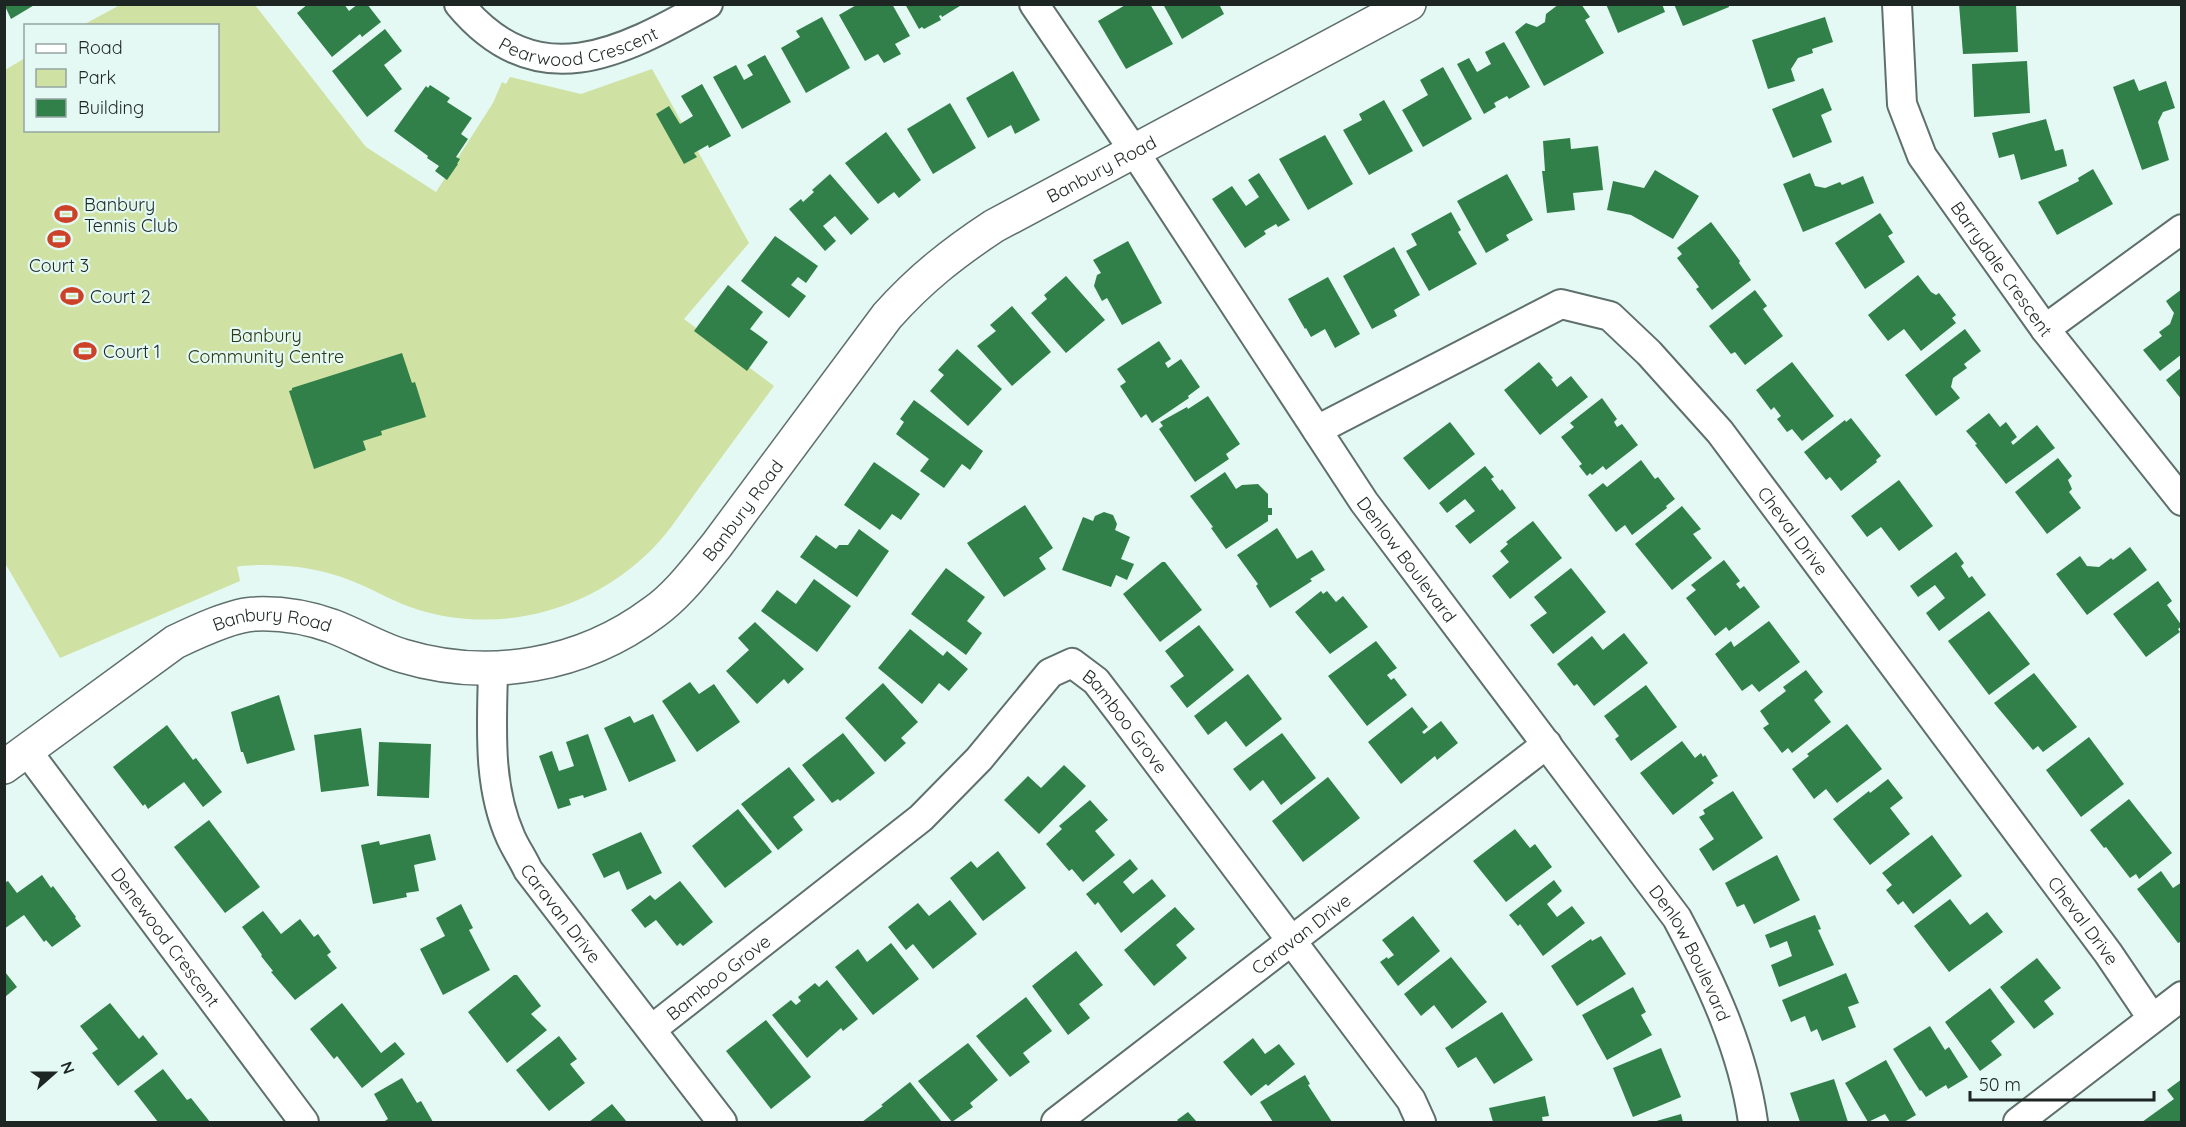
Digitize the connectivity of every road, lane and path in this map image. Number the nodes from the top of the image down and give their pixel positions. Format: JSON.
{"nodes":[{"id":1,"x":459,"y":4,"type":"edge"},
{"id":2,"x":708,"y":4,"type":"edge"},
{"id":3,"x":1034,"y":4,"type":"edge"},
{"id":4,"x":1409,"y":4,"type":"edge"},
{"id":5,"x":1897,"y":4,"type":"edge"},
{"id":6,"x":1134,"y":151,"type":"junction"},
{"id":7,"x":2181,"y":229,"type":"edge"},
{"id":8,"x":2045,"y":329,"type":"junction"},
{"id":9,"x":1317,"y":430,"type":"junction"},
{"id":10,"x":2181,"y":501,"type":"edge"},
{"id":11,"x":494,"y":669,"type":"junction"},
{"id":12,"x":1547,"y":744,"type":"junction"},
{"id":13,"x":16,"y":759,"type":"edge"},
{"id":14,"x":1291,"y":940,"type":"junction"},
{"id":15,"x":2181,"y":996,"type":"edge"},
{"id":16,"x":2152,"y":1018,"type":"junction"},
{"id":17,"x":652,"y":1029,"type":"junction"},
{"id":18,"x":304,"y":1122,"type":"edge"},
{"id":19,"x":722,"y":1122,"type":"edge"},
{"id":20,"x":1056,"y":1122,"type":"edge"},
{"id":21,"x":1421,"y":1122,"type":"edge"},
{"id":22,"x":1753,"y":1122,"type":"edge"},
{"id":23,"x":2018,"y":1122,"type":"edge"}],
"edges":[{"from":1,"to":2,"type":"street","name":"Pearwood Crescent"},
{"from":3,"to":6,"type":"street","name":"Denlow Boulevard"},
{"from":4,"to":6,"type":"street","name":"Banbury Road"},
{"from":5,"to":8,"type":"street","name":"Barrydale Crescent"},
{"from":6,"to":9,"type":"street","name":"Denlow Boulevard"},
{"from":6,"to":11,"type":"street","name":"Banbury Road"},
{"from":7,"to":8,"type":"street"},
{"from":8,"to":10,"type":"street","name":"Barrydale Crescent"},
{"from":9,"to":12,"type":"street","name":"Denlow Boulevard"},
{"from":9,"to":16,"type":"street","name":"Cheval Drive"},
{"from":11,"to":13,"type":"street","name":"Banbury Road"},
{"from":11,"to":17,"type":"street","name":"Caravan Drive"},
{"from":12,"to":14,"type":"street","name":"Caravan Drive"},
{"from":12,"to":22,"type":"street","name":"Denlow Boulevard"},
{"from":13,"to":18,"type":"street","name":"Denewood Crescent"},
{"from":14,"to":17,"type":"street","name":"Bamboo Grove"},
{"from":14,"to":20,"type":"street","name":"Caravan Drive"},
{"from":14,"to":21,"type":"street","name":"Bamboo Grove"},
{"from":15,"to":16,"type":"street"},
{"from":16,"to":23,"type":"street"},
{"from":17,"to":19,"type":"street","name":"Caravan Drive"}]}
